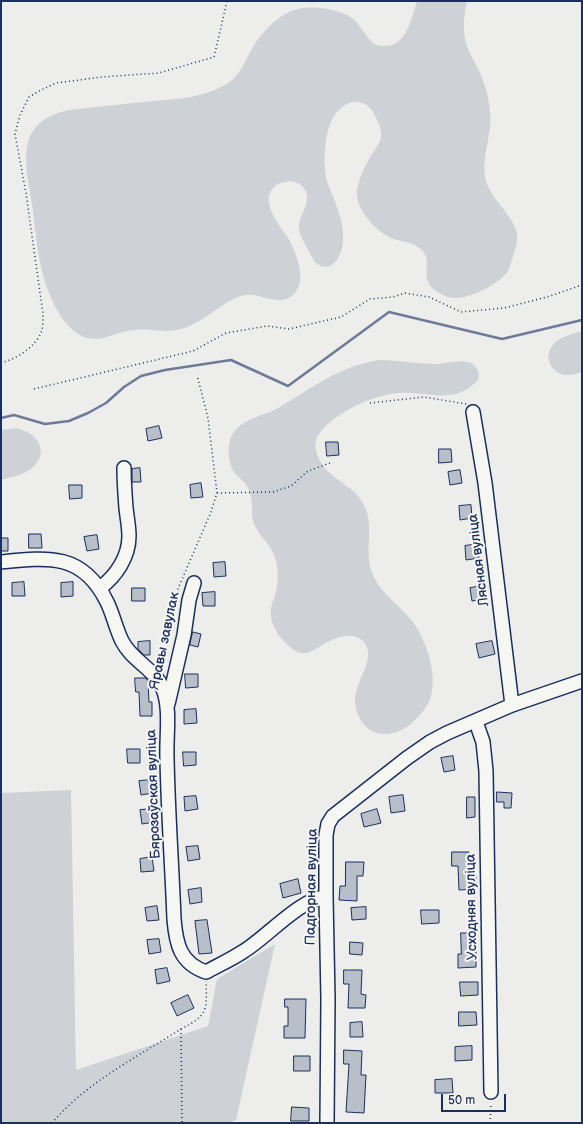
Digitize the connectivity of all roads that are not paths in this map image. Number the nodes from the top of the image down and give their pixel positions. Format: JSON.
{"nodes":[{"id":1,"x":473,"y":412,"type":"road end"},
{"id":2,"x":124,"y":468,"type":"dead end"},
{"id":3,"x":1,"y":562,"type":"edge"},
{"id":4,"x":194,"y":583,"type":"dead end"},
{"id":5,"x":100,"y":588,"type":"junction"},
{"id":6,"x":582,"y":681,"type":"edge"},
{"id":7,"x":512,"y":705,"type":"junction"},
{"id":8,"x":168,"y":706,"type":"junction"},
{"id":9,"x":476,"y":722,"type":"junction"},
{"id":10,"x":326,"y":897,"type":"junction"},
{"id":11,"x":491,"y":1092,"type":"road end"},
{"id":12,"x":327,"y":1123,"type":"edge"}],
"edges":[{"from":1,"to":7,"type":"street","name":"Лясная вуліца"},
{"from":2,"to":5,"type":"street"},
{"from":3,"to":5,"type":"street","name":"Бярозаўская вуліца"},
{"from":4,"to":8,"type":"street","name":"Яравы завулак"},
{"from":5,"to":8,"type":"street","name":"Бярозаўская вуліца"},
{"from":6,"to":7,"type":"street","name":"Падгорная вуліца"},
{"from":7,"to":9,"type":"street","name":"Падгорная вуліца"},
{"from":8,"to":10,"type":"street","name":"Бярозаўская вуліца"},
{"from":9,"to":10,"type":"street","name":"Падгорная вуліца"},
{"from":9,"to":11,"type":"street","name":"Усходняя вуліца"},
{"from":10,"to":12,"type":"street","name":"Падгорная вуліца"}]}
